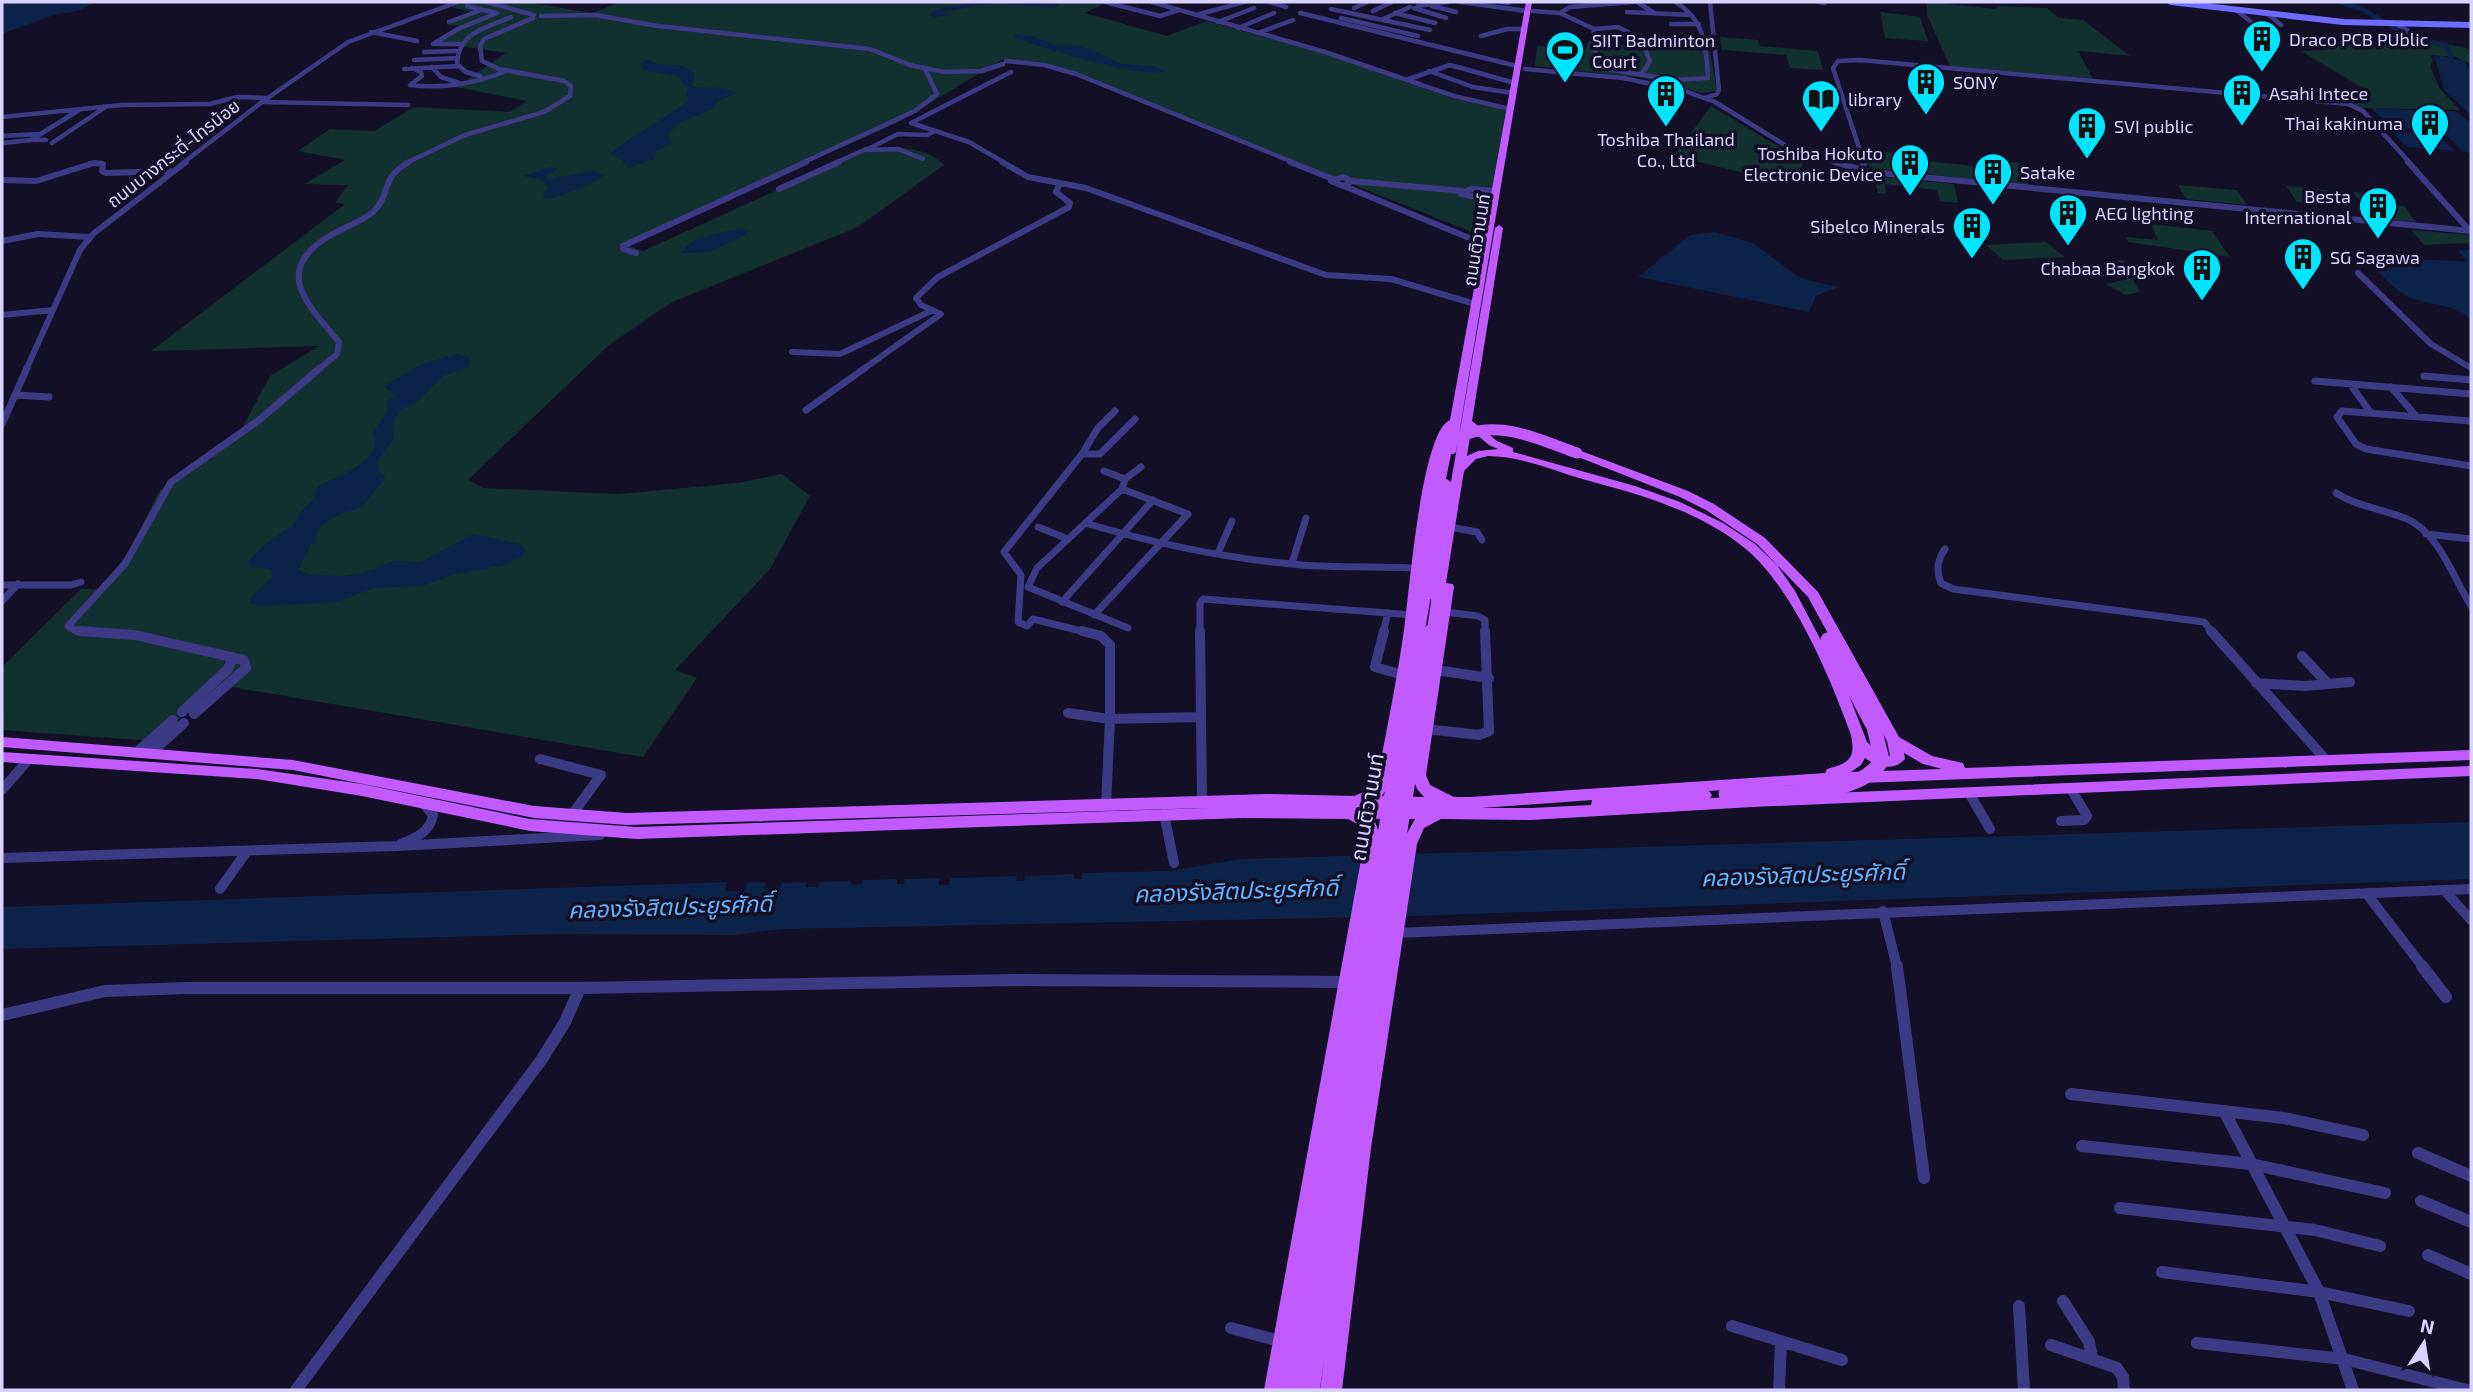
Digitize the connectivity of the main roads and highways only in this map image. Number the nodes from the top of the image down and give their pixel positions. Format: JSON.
{"nodes":[{"id":1,"x":1531,"y":7,"type":"edge"},
{"id":2,"x":1521,"y":68,"type":"junction"},
{"id":3,"x":1475,"y":304,"type":"junction"},
{"id":4,"x":1488,"y":305,"type":"junction"},
{"id":5,"x":1460,"y":397,"type":"junction"},
{"id":6,"x":1467,"y":412,"type":"junction"},
{"id":7,"x":1493,"y":448,"type":"junction"},
{"id":8,"x":1457,"y":478,"type":"junction"},
{"id":9,"x":1798,"y":576,"type":"junction"},
{"id":10,"x":1806,"y":601,"type":"junction"},
{"id":11,"x":1435,"y":603,"type":"junction"},
{"id":12,"x":1425,"y":736,"type":"junction"},
{"id":13,"x":2,"y":741,"type":"edge"},
{"id":14,"x":1392,"y":741,"type":"junction"},
{"id":15,"x":1894,"y":741,"type":"junction"},
{"id":16,"x":1861,"y":746,"type":"junction"},
{"id":17,"x":2471,"y":755,"type":"edge"},
{"id":18,"x":2,"y":757,"type":"edge"},
{"id":19,"x":2015,"y":771,"type":"junction"},
{"id":20,"x":2471,"y":771,"type":"edge"},
{"id":21,"x":1782,"y":780,"type":"junction"},
{"id":22,"x":1346,"y":806,"type":"junction"},
{"id":23,"x":1472,"y":809,"type":"junction"},
{"id":24,"x":1443,"y":815,"type":"junction"},
{"id":25,"x":1355,"y":953,"type":"junction"},
{"id":26,"x":1392,"y":953,"type":"junction"},
{"id":27,"x":1343,"y":1014,"type":"junction"},
{"id":28,"x":1381,"y":1021,"type":"junction"},
{"id":29,"x":1275,"y":1390,"type":"edge"},
{"id":30,"x":1292,"y":1390,"type":"edge"},
{"id":31,"x":1310,"y":1390,"type":"edge"},
{"id":32,"x":1331,"y":1390,"type":"edge"}],
"edges":[{"from":1,"to":2,"type":"main road","name":"ถนนติวานนท์"},
{"from":1,"to":2,"type":"main road","name":"ถนนติวานนท์"},
{"from":2,"to":3,"type":"main road","name":"ถนนติวานนท์"},
{"from":2,"to":4,"type":"main road","name":"ถนนติวานนท์"},
{"from":3,"to":4,"type":"main road"},
{"from":3,"to":5,"type":"main road","name":"ถนนติวานนท์"},
{"from":4,"to":6,"type":"main road","name":"ถนนติวานนท์"},
{"from":5,"to":11,"type":"main road","name":"ถนนติวานนท์"},
{"from":5,"to":14,"type":"main road","name":"ถนนติวานนท์"},
{"from":6,"to":7,"type":"main road"},
{"from":6,"to":8,"type":"main road","name":"ถนนติวานนท์"},
{"from":7,"to":8,"type":"main road"},
{"from":7,"to":10,"type":"main road"},
{"from":7,"to":16,"type":"main road"},
{"from":8,"to":11,"type":"main road","name":"ถนนติวานนท์"},
{"from":8,"to":11,"type":"main road","name":"ถนนติวานนท์"},
{"from":9,"to":10,"type":"main road"},
{"from":9,"to":11,"type":"main road","bridge":true},
{"from":9,"to":15,"type":"main road"},
{"from":10,"to":23,"type":"main road","bridge":true},
{"from":11,"to":12,"type":"main road","name":"ถนนติวานนท์"},
{"from":11,"to":30,"type":"main road","name":"ถนนติวานนท์","bridge":true},
{"from":11,"to":31,"type":"main road","name":"ถนนติวานนท์","bridge":true},
{"from":12,"to":14,"type":"main road"},
{"from":12,"to":23,"type":"main road","name":"ถนนติวานนท์"},
{"from":13,"to":22,"type":"main road"},
{"from":14,"to":22,"type":"main road","name":"ถนนติวานนท์"},
{"from":15,"to":16,"type":"main road"},
{"from":15,"to":19,"type":"main road"},
{"from":16,"to":21,"type":"main road"},
{"from":17,"to":19,"type":"main road"},
{"from":18,"to":22,"type":"main road"},
{"from":19,"to":21,"type":"main road"},
{"from":20,"to":23,"type":"main road"},
{"from":21,"to":23,"type":"main road"},
{"from":22,"to":23,"type":"main road"},
{"from":22,"to":24,"type":"main road"},
{"from":22,"to":25,"type":"main road","name":"ถนนติวานนท์"},
{"from":23,"to":24,"type":"main road"},
{"from":24,"to":26,"type":"main road"},
{"from":25,"to":26,"type":"main road"},
{"from":25,"to":27,"type":"main road","name":"ถนนติวานนท์"},
{"from":26,"to":28,"type":"main road"},
{"from":27,"to":28,"type":"main road"},
{"from":27,"to":29,"type":"main road","name":"ถนนติวานนท์"},
{"from":28,"to":32,"type":"main road"}]}
